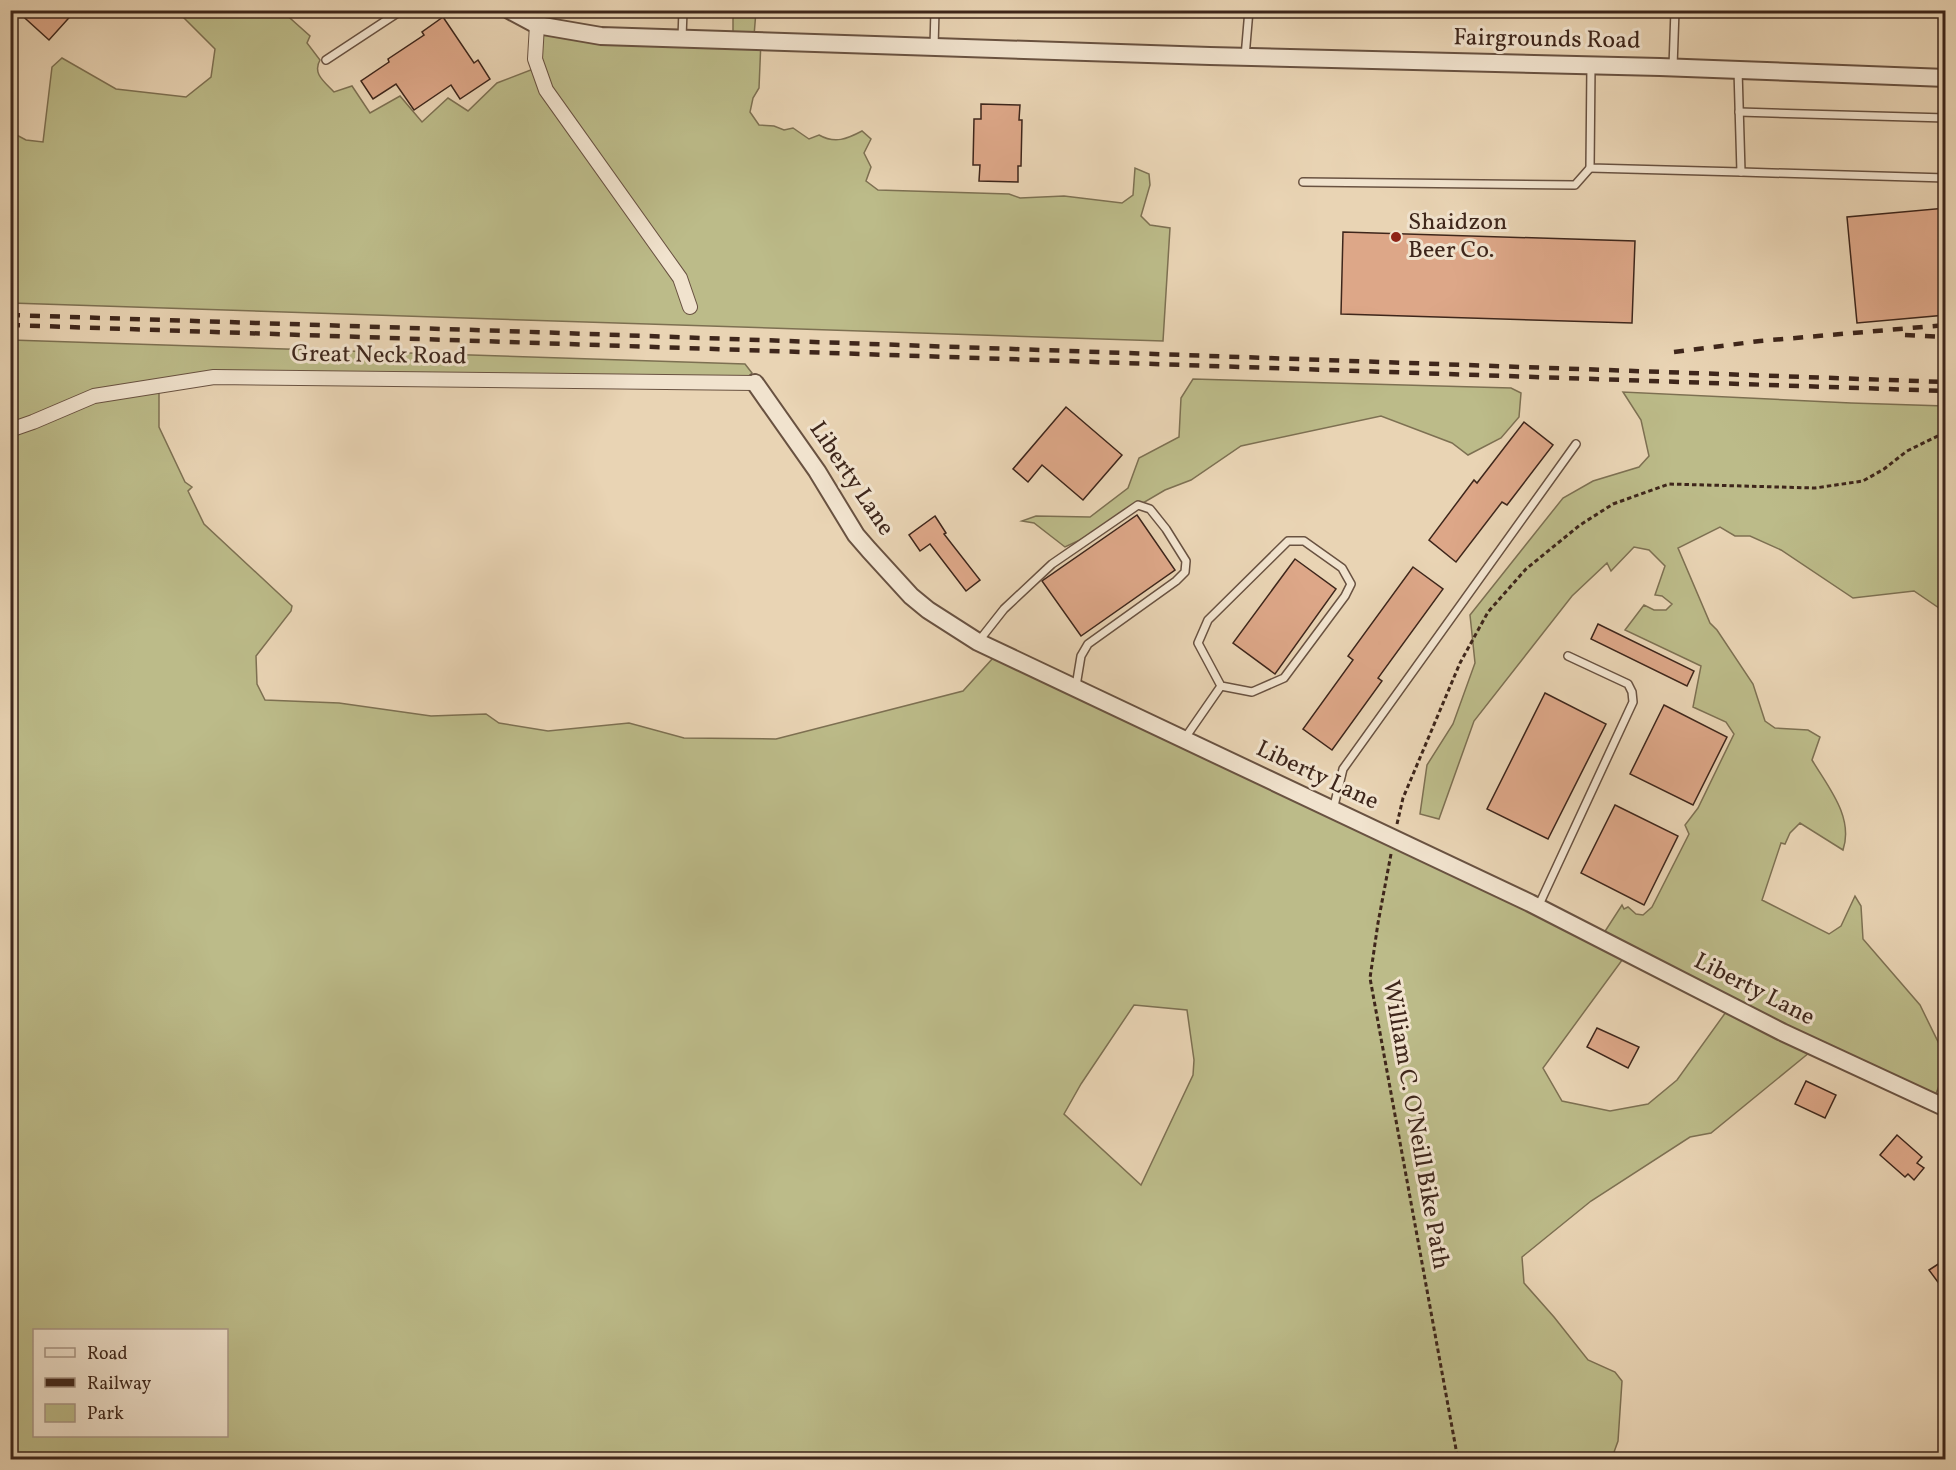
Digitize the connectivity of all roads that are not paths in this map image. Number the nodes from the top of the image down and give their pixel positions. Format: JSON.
{"nodes":[{"id":1,"x":402,"y":10,"type":"edge"},
{"id":2,"x":509,"y":10,"type":"edge"},
{"id":3,"x":683,"y":10,"type":"edge"},
{"id":4,"x":935,"y":10,"type":"edge"},
{"id":5,"x":1248,"y":10,"type":"edge"},
{"id":6,"x":1676,"y":10,"type":"edge"},
{"id":7,"x":537,"y":25,"type":"junction"},
{"id":8,"x":682,"y":39,"type":"junction"},
{"id":9,"x":934,"y":47,"type":"junction"},
{"id":10,"x":1245,"y":57,"type":"junction"},
{"id":11,"x":326,"y":60,"type":"dead end"},
{"id":12,"x":1591,"y":65,"type":"junction"},
{"id":13,"x":1673,"y":67,"type":"junction"},
{"id":14,"x":1738,"y":70,"type":"junction"},
{"id":15,"x":1946,"y":78,"type":"edge"},
{"id":16,"x":1739,"y":112,"type":"junction"},
{"id":17,"x":1946,"y":118,"type":"edge"},
{"id":18,"x":1590,"y":168,"type":"junction"},
{"id":19,"x":1741,"y":172,"type":"junction"},
{"id":20,"x":1946,"y":178,"type":"edge"},
{"id":21,"x":1303,"y":182,"type":"dead end"},
{"id":22,"x":690,"y":307,"type":"dead end"},
{"id":23,"x":755,"y":383,"type":"joint"},
{"id":24,"x":10,"y":430,"type":"edge"},
{"id":25,"x":1576,"y":444,"type":"dead end"},
{"id":26,"x":978,"y":642,"type":"junction"},
{"id":27,"x":1568,"y":656,"type":"dead end"},
{"id":28,"x":1221,"y":686,"type":"junction"},
{"id":29,"x":1076,"y":689,"type":"junction"},
{"id":30,"x":1183,"y":740,"type":"junction"},
{"id":31,"x":1333,"y":810,"type":"junction"},
{"id":32,"x":1538,"y":907,"type":"junction"},
{"id":33,"x":1946,"y":1108,"type":"edge"}],
"edges":[{"from":1,"to":11,"type":"lane"},
{"from":2,"to":7,"type":"street"},
{"from":3,"to":8,"type":"lane"},
{"from":4,"to":9,"type":"lane"},
{"from":5,"to":10,"type":"lane"},
{"from":6,"to":13,"type":"lane"},
{"from":7,"to":8,"type":"street","name":"Fairgrounds Road"},
{"from":7,"to":22,"type":"street"},
{"from":8,"to":9,"type":"street","name":"Fairgrounds Road"},
{"from":9,"to":10,"type":"street","name":"Fairgrounds Road"},
{"from":10,"to":12,"type":"street","name":"Fairgrounds Road"},
{"from":12,"to":13,"type":"street","name":"Fairgrounds Road"},
{"from":12,"to":18,"type":"lane"},
{"from":13,"to":14,"type":"street","name":"Fairgrounds Road"},
{"from":14,"to":15,"type":"street","name":"Fairgrounds Road"},
{"from":14,"to":16,"type":"lane"},
{"from":16,"to":17,"type":"lane"},
{"from":16,"to":19,"type":"lane"},
{"from":18,"to":19,"type":"lane"},
{"from":18,"to":21,"type":"lane"},
{"from":19,"to":20,"type":"lane"},
{"from":23,"to":24,"type":"street","name":"Great Neck Road"},
{"from":23,"to":26,"type":"street","name":"Liberty Lane"},
{"from":25,"to":31,"type":"lane"},
{"from":26,"to":29,"type":"street","name":"Liberty Lane"},
{"from":26,"to":29,"type":"lane"},
{"from":27,"to":32,"type":"lane"},
{"from":28,"to":28,"type":"lane"},
{"from":28,"to":30,"type":"lane"},
{"from":29,"to":30,"type":"street","name":"Liberty Lane"},
{"from":30,"to":31,"type":"street","name":"Liberty Lane"},
{"from":31,"to":32,"type":"street","name":"Liberty Lane"},
{"from":32,"to":33,"type":"street","name":"Liberty Lane"}]}
